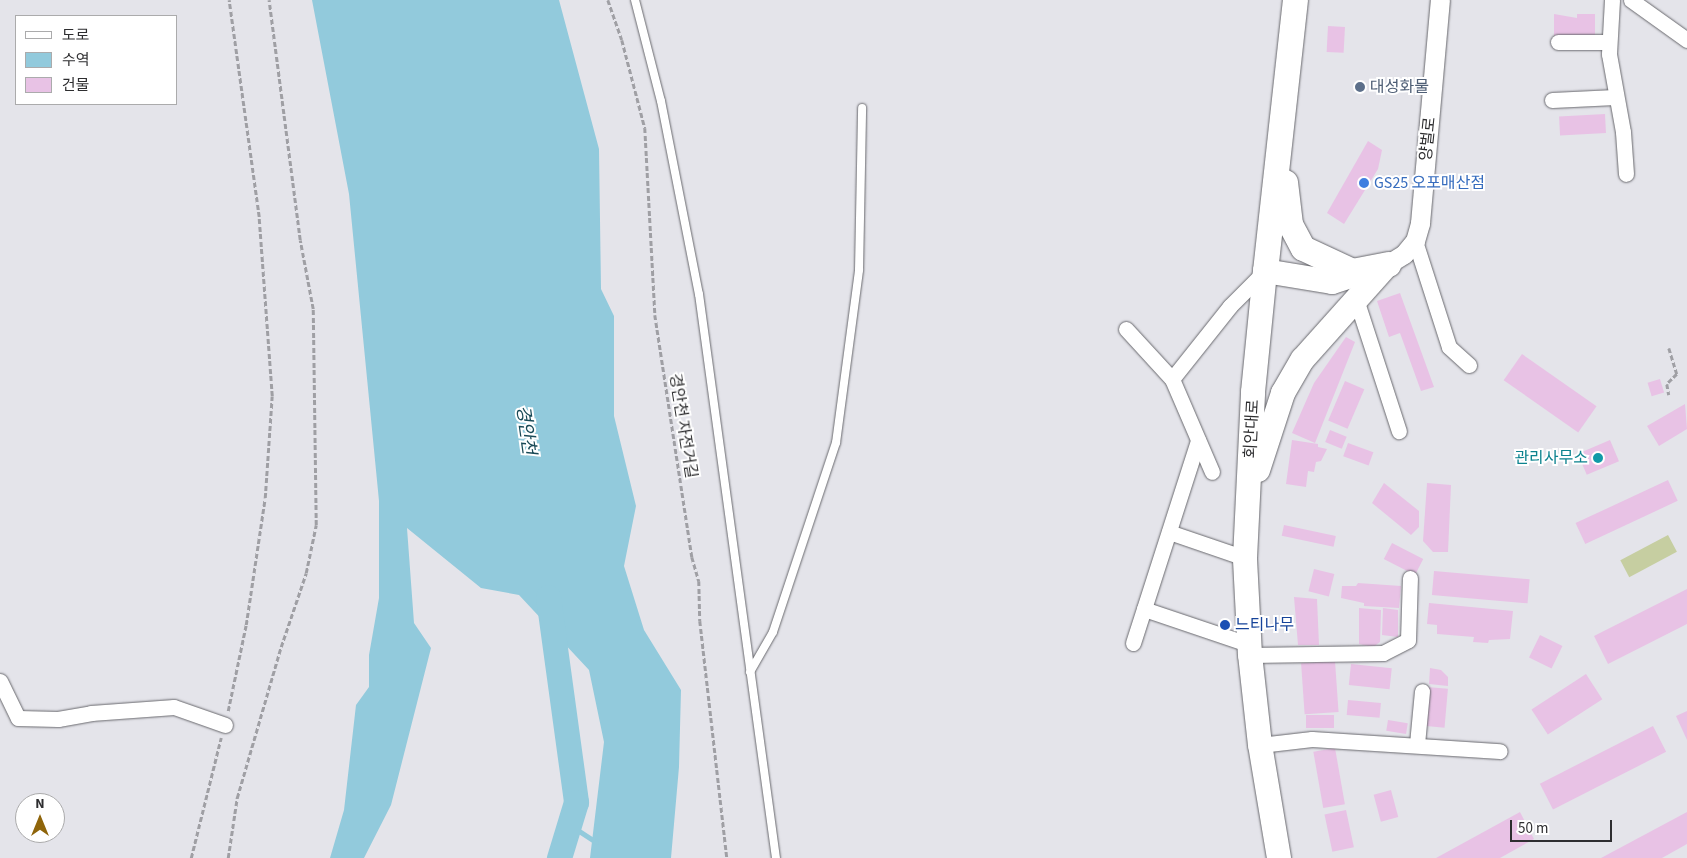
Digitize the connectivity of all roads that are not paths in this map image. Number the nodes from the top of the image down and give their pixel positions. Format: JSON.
{"nodes":[{"id":1,"x":635,"y":0,"type":"edge"},
{"id":2,"x":1295,"y":0,"type":"edge"},
{"id":3,"x":1440,"y":0,"type":"edge"},
{"id":4,"x":1612,"y":0,"type":"edge"},
{"id":5,"x":1632,"y":0,"type":"edge"},
{"id":6,"x":1687,"y":40,"type":"edge"},
{"id":7,"x":1558,"y":42,"type":"dead end"},
{"id":8,"x":1609,"y":42,"type":"junction"},
{"id":9,"x":1615,"y":97,"type":"junction"},
{"id":10,"x":1552,"y":100,"type":"dead end"},
{"id":11,"x":862,"y":108,"type":"dead end"},
{"id":12,"x":1280,"y":145,"type":"junction"},
{"id":13,"x":1626,"y":174,"type":"dead end"},
{"id":14,"x":1415,"y":242,"type":"junction"},
{"id":15,"x":1388,"y":264,"type":"junction"},
{"id":16,"x":1265,"y":271,"type":"junction"},
{"id":17,"x":1356,"y":299,"type":"junction"},
{"id":18,"x":1126,"y":329,"type":"dead end"},
{"id":19,"x":1469,"y":365,"type":"dead end"},
{"id":20,"x":1172,"y":379,"type":"junction"},
{"id":21,"x":1399,"y":432,"type":"dead end"},
{"id":22,"x":1198,"y":440,"type":"junction"},
{"id":23,"x":1212,"y":472,"type":"dead end"},
{"id":24,"x":1248,"y":500,"type":"junction"},
{"id":25,"x":1169,"y":532,"type":"junction"},
{"id":26,"x":1245,"y":558,"type":"junction"},
{"id":27,"x":1410,"y":578,"type":"dead end"},
{"id":28,"x":1144,"y":609,"type":"junction"},
{"id":29,"x":1134,"y":643,"type":"dead end"},
{"id":30,"x":1250,"y":650,"type":"junction"},
{"id":31,"x":750,"y":672,"type":"junction"},
{"id":32,"x":0,"y":682,"type":"edge"},
{"id":33,"x":1422,"y":691,"type":"dead end"},
{"id":34,"x":225,"y":725,"type":"road end"},
{"id":35,"x":1417,"y":744,"type":"junction"},
{"id":36,"x":1260,"y":745,"type":"junction"},
{"id":37,"x":1500,"y":751,"type":"dead end"},
{"id":38,"x":776,"y":858,"type":"edge"},
{"id":39,"x":1279,"y":858,"type":"edge"}],
"edges":[{"from":1,"to":31,"type":"lane"},
{"from":2,"to":12,"type":"highway","name":"회안대로"},
{"from":3,"to":14,"type":"street","name":"양벌로"},
{"from":4,"to":8,"type":"street"},
{"from":5,"to":6,"type":"street"},
{"from":7,"to":8,"type":"street"},
{"from":8,"to":9,"type":"street"},
{"from":9,"to":10,"type":"street"},
{"from":9,"to":13,"type":"street"},
{"from":11,"to":31,"type":"lane"},
{"from":12,"to":15,"type":"highway"},
{"from":12,"to":16,"type":"highway","name":"회안대로"},
{"from":14,"to":15,"type":"street"},
{"from":14,"to":19,"type":"street"},
{"from":15,"to":16,"type":"main road"},
{"from":15,"to":17,"type":"main road"},
{"from":16,"to":20,"type":"street"},
{"from":16,"to":24,"type":"main road","name":"회안대로"},
{"from":17,"to":21,"type":"street"},
{"from":17,"to":24,"type":"main road"},
{"from":18,"to":20,"type":"street"},
{"from":20,"to":22,"type":"street"},
{"from":22,"to":23,"type":"street"},
{"from":22,"to":25,"type":"street"},
{"from":24,"to":26,"type":"main road","name":"회안대로"},
{"from":25,"to":26,"type":"street"},
{"from":25,"to":28,"type":"street"},
{"from":26,"to":30,"type":"main road","name":"회안대로"},
{"from":27,"to":30,"type":"street"},
{"from":28,"to":29,"type":"street"},
{"from":28,"to":30,"type":"street"},
{"from":30,"to":36,"type":"main road","name":"회안대로"},
{"from":31,"to":38,"type":"lane"},
{"from":32,"to":34,"type":"street"},
{"from":33,"to":35,"type":"street"},
{"from":35,"to":36,"type":"street"},
{"from":35,"to":37,"type":"street"},
{"from":36,"to":39,"type":"main road","name":"회안대로"}]}
